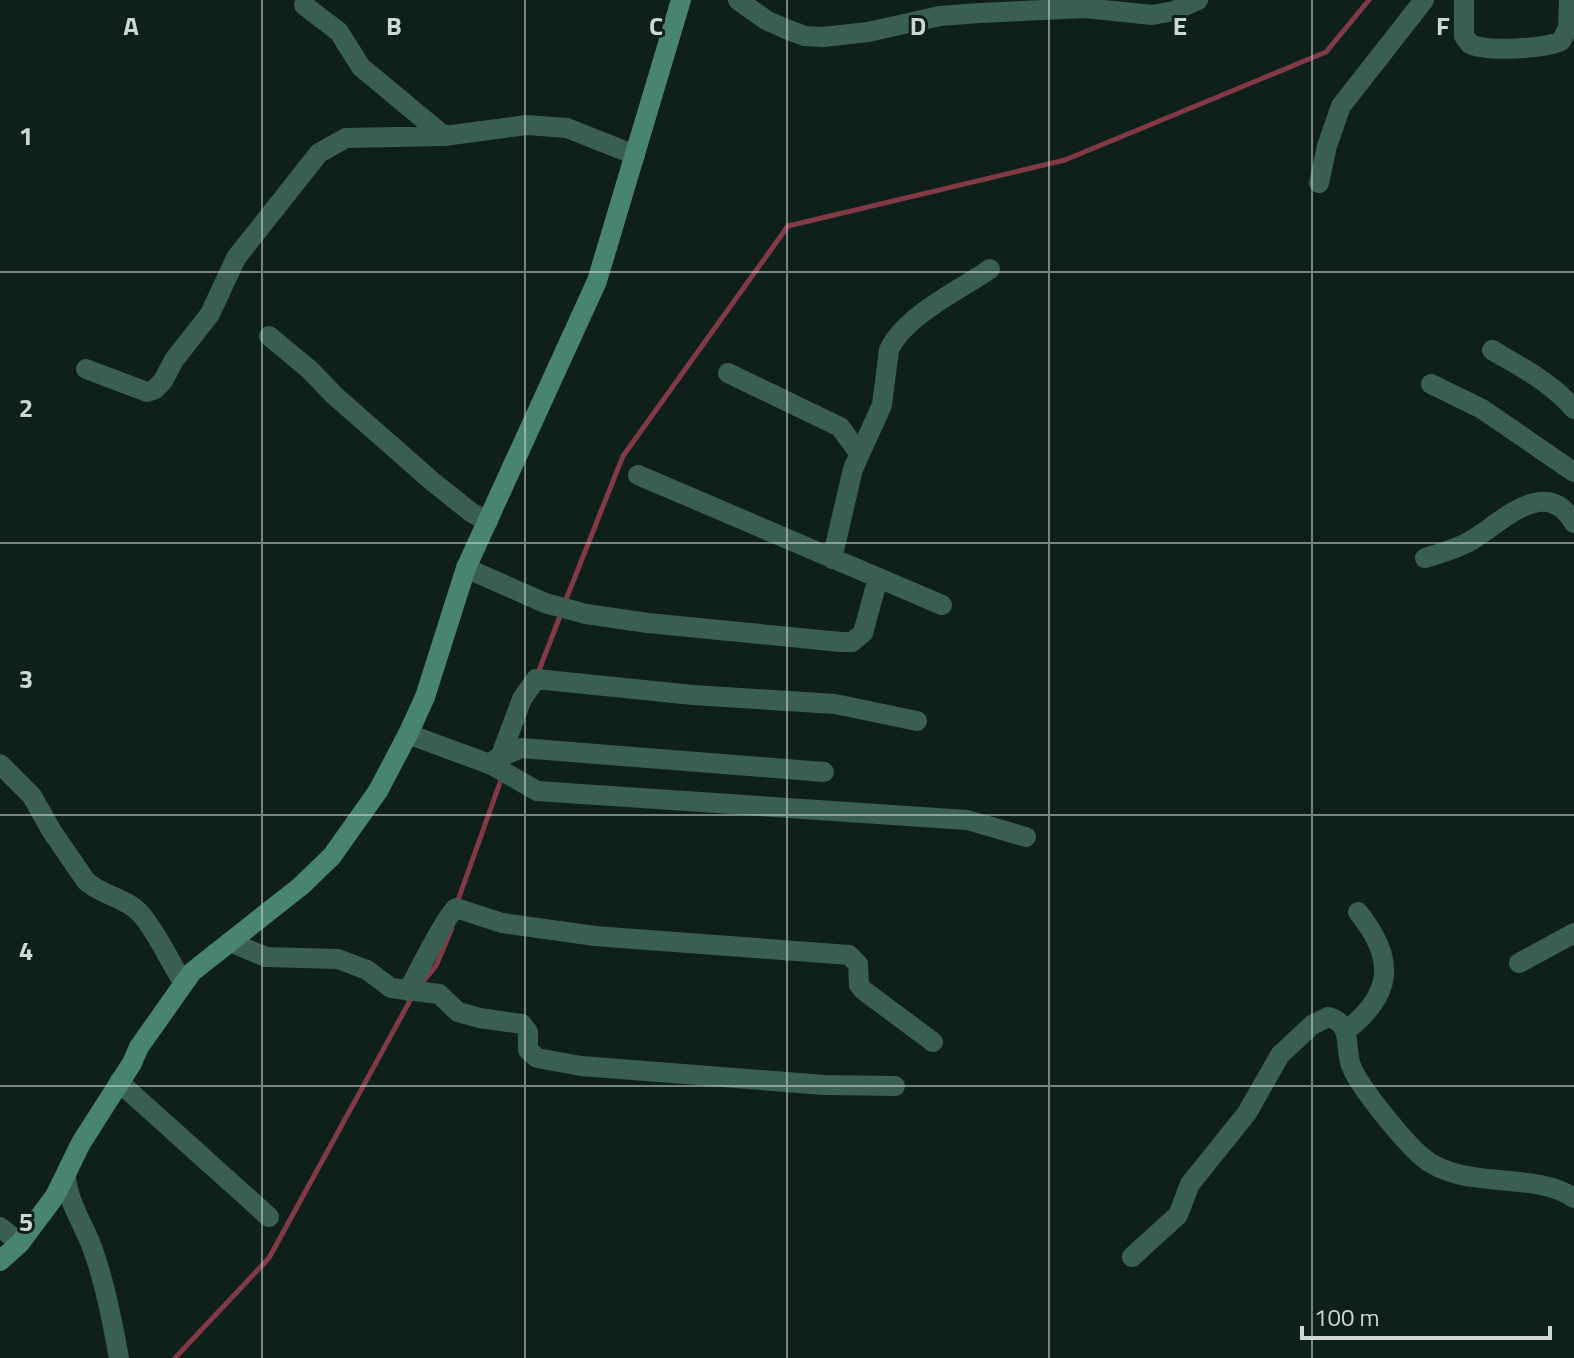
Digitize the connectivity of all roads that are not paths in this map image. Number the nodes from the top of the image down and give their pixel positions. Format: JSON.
{"nodes":[{"id":1,"x":681,"y":0,"type":"edge"},
{"id":2,"x":738,"y":0,"type":"edge"},
{"id":3,"x":1198,"y":0,"type":"edge"},
{"id":4,"x":1424,"y":0,"type":"edge"},
{"id":5,"x":1464,"y":0,"type":"edge"},
{"id":6,"x":1085,"y":4,"type":"edge"},
{"id":7,"x":304,"y":5,"type":"dead end"},
{"id":8,"x":1570,"y":11,"type":"edge"},
{"id":9,"x":444,"y":136,"type":"junction"},
{"id":10,"x":635,"y":155,"type":"junction"},
{"id":11,"x":1319,"y":183,"type":"dead end"},
{"id":12,"x":990,"y":269,"type":"dead end"},
{"id":13,"x":269,"y":336,"type":"dead end"},
{"id":14,"x":1492,"y":350,"type":"dead end"},
{"id":15,"x":86,"y":369,"type":"dead end"},
{"id":16,"x":728,"y":373,"type":"dead end"},
{"id":17,"x":1431,"y":384,"type":"dead end"},
{"id":18,"x":1574,"y":409,"type":"edge"},
{"id":19,"x":859,"y":453,"type":"junction"},
{"id":20,"x":1574,"y":472,"type":"edge"},
{"id":21,"x":638,"y":475,"type":"dead end"},
{"id":22,"x":1572,"y":510,"type":"edge"},
{"id":23,"x":488,"y":521,"type":"junction"},
{"id":24,"x":1425,"y":558,"type":"dead end"},
{"id":25,"x":832,"y":559,"type":"junction"},
{"id":26,"x":466,"y":568,"type":"junction"},
{"id":27,"x":878,"y":578,"type":"junction"},
{"id":28,"x":942,"y":605,"type":"dead end"},
{"id":29,"x":917,"y":721,"type":"dead end"},
{"id":30,"x":408,"y":734,"type":"junction"},
{"id":31,"x":494,"y":760,"type":"junction"},
{"id":32,"x":0,"y":764,"type":"edge"},
{"id":33,"x":824,"y":772,"type":"dead end"},
{"id":34,"x":1026,"y":837,"type":"dead end"},
{"id":35,"x":1358,"y":912,"type":"dead end"},
{"id":36,"x":1574,"y":933,"type":"edge"},
{"id":37,"x":230,"y":942,"type":"junction"},
{"id":38,"x":1519,"y":963,"type":"dead end"},
{"id":39,"x":183,"y":982,"type":"junction"},
{"id":40,"x":408,"y":991,"type":"junction"},
{"id":41,"x":1347,"y":1030,"type":"junction"},
{"id":42,"x":933,"y":1042,"type":"dead end"},
{"id":43,"x":119,"y":1082,"type":"junction"},
{"id":44,"x":895,"y":1086,"type":"dead end"},
{"id":45,"x":66,"y":1175,"type":"junction"},
{"id":46,"x":1574,"y":1198,"type":"edge"},
{"id":47,"x":269,"y":1217,"type":"dead end"},
{"id":48,"x":0,"y":1227,"type":"edge"},
{"id":49,"x":20,"y":1243,"type":"junction"},
{"id":50,"x":1132,"y":1257,"type":"dead end"},
{"id":51,"x":0,"y":1261,"type":"edge"},
{"id":52,"x":119,"y":1358,"type":"edge"}],
"edges":[{"from":1,"to":10,"type":"street"},
{"from":2,"to":6,"type":"street"},
{"from":3,"to":6,"type":"street"},
{"from":4,"to":11,"type":"street"},
{"from":5,"to":8,"type":"street"},
{"from":7,"to":9,"type":"street"},
{"from":9,"to":10,"type":"street"},
{"from":9,"to":15,"type":"street"},
{"from":10,"to":23,"type":"street"},
{"from":12,"to":19,"type":"street"},
{"from":13,"to":23,"type":"street"},
{"from":14,"to":18,"type":"street"},
{"from":16,"to":19,"type":"street"},
{"from":17,"to":20,"type":"street"},
{"from":19,"to":25,"type":"street"},
{"from":21,"to":25,"type":"street"},
{"from":22,"to":24,"type":"street"},
{"from":23,"to":26,"type":"street"},
{"from":25,"to":27,"type":"street"},
{"from":26,"to":27,"type":"street"},
{"from":26,"to":30,"type":"street"},
{"from":27,"to":28,"type":"street"},
{"from":29,"to":31,"type":"street"},
{"from":30,"to":31,"type":"street"},
{"from":30,"to":37,"type":"street"},
{"from":31,"to":33,"type":"street"},
{"from":31,"to":34,"type":"street"},
{"from":32,"to":39,"type":"street"},
{"from":35,"to":41,"type":"street"},
{"from":36,"to":38,"type":"street"},
{"from":37,"to":39,"type":"street"},
{"from":37,"to":40,"type":"street"},
{"from":39,"to":43,"type":"street"},
{"from":40,"to":42,"type":"street"},
{"from":40,"to":44,"type":"street"},
{"from":41,"to":46,"type":"street"},
{"from":41,"to":50,"type":"street"},
{"from":43,"to":45,"type":"street"},
{"from":43,"to":47,"type":"street"},
{"from":45,"to":49,"type":"street"},
{"from":45,"to":52,"type":"street"},
{"from":48,"to":49,"type":"street"},
{"from":49,"to":51,"type":"street"}]}
